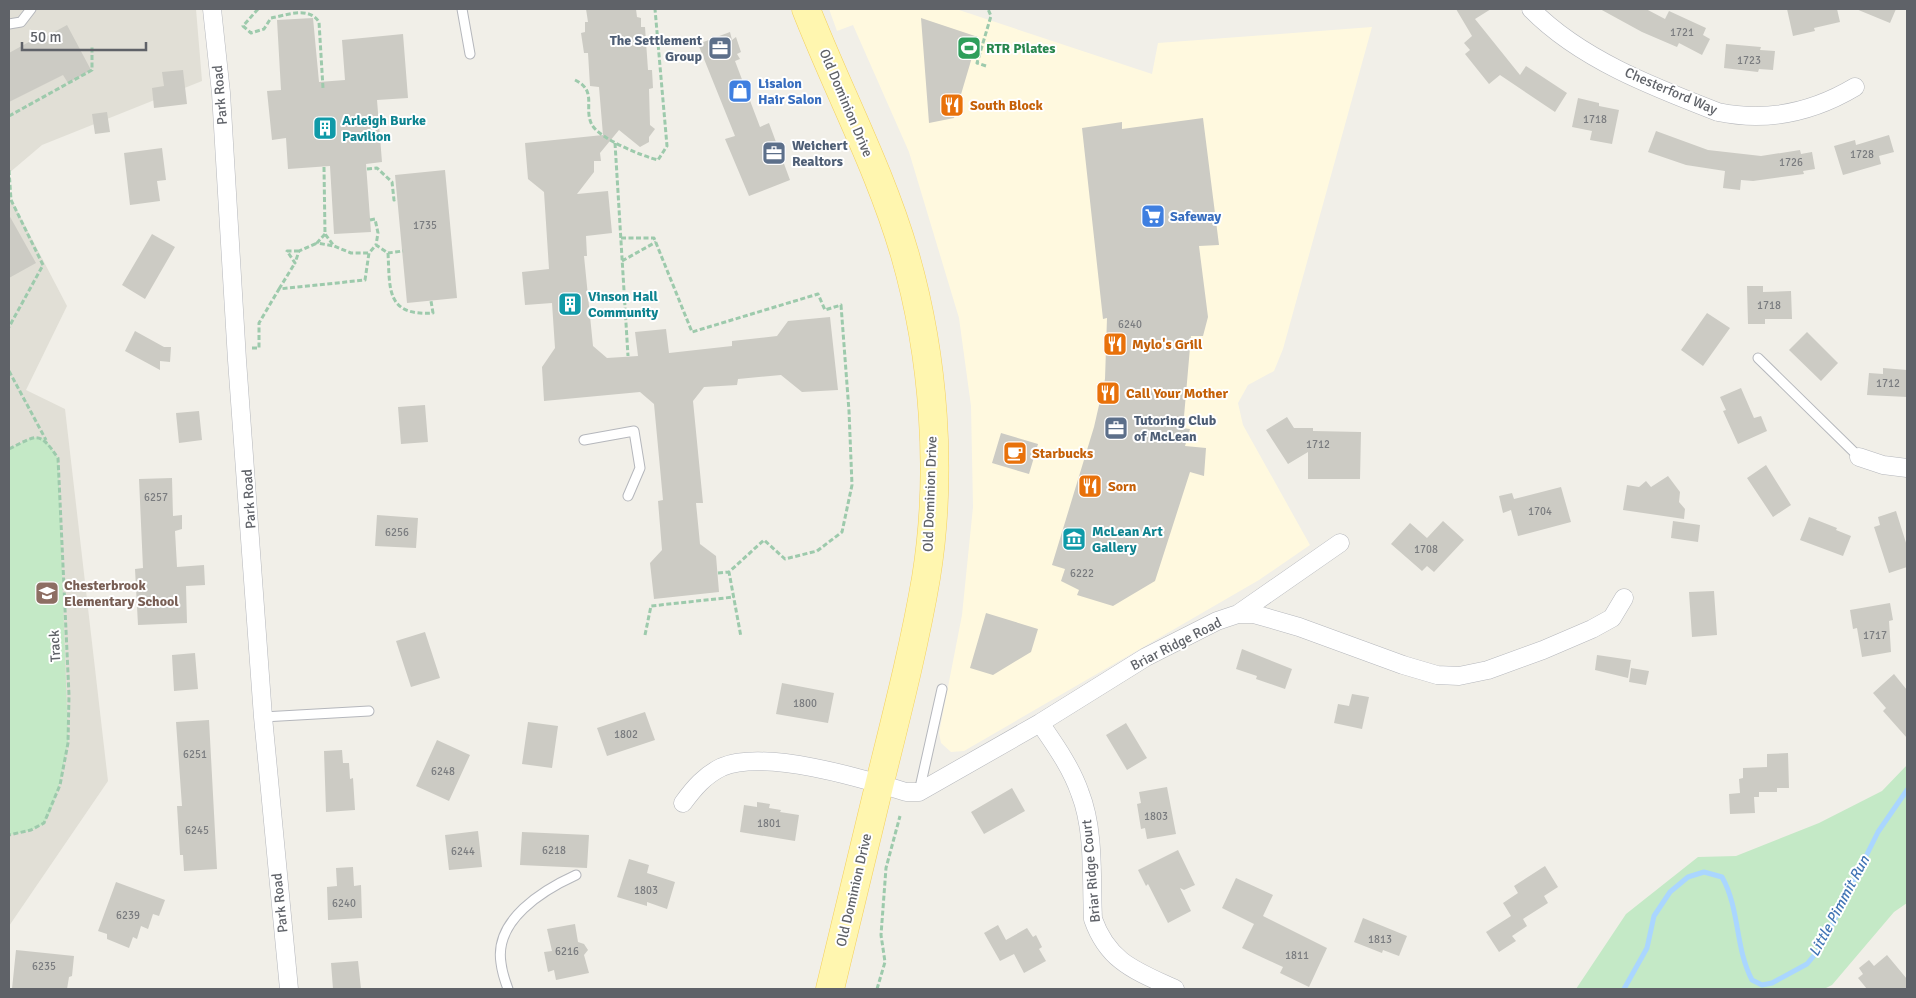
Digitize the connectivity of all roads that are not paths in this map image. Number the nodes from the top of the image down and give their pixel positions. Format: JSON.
{"nodes":[{"id":1,"x":31,"y":9,"type":"edge"},
{"id":2,"x":212,"y":9,"type":"edge"},
{"id":3,"x":462,"y":9,"type":"edge"},
{"id":4,"x":806,"y":9,"type":"edge"},
{"id":5,"x":1531,"y":9,"type":"edge"},
{"id":6,"x":9,"y":24,"type":"edge"},
{"id":7,"x":470,"y":54,"type":"dead end"},
{"id":8,"x":1855,"y":87,"type":"dead end"},
{"id":9,"x":1758,"y":358,"type":"dead end"},
{"id":10,"x":584,"y":440,"type":"dead end"},
{"id":11,"x":1859,"y":457,"type":"joint"},
{"id":12,"x":1907,"y":468,"type":"edge"},
{"id":13,"x":628,"y":496,"type":"dead end"},
{"id":14,"x":1340,"y":543,"type":"dead end"},
{"id":15,"x":1624,"y":598,"type":"dead end"},
{"id":16,"x":1238,"y":614,"type":"junction"},
{"id":17,"x":942,"y":689,"type":"dead end"},
{"id":18,"x":369,"y":711,"type":"dead end"},
{"id":19,"x":264,"y":717,"type":"junction"},
{"id":20,"x":1040,"y":723,"type":"junction"},
{"id":21,"x":879,"y":784,"type":"junction"},
{"id":22,"x":919,"y":792,"type":"junction"},
{"id":23,"x":683,"y":803,"type":"dead end"},
{"id":24,"x":576,"y":875,"type":"dead end"},
{"id":25,"x":289,"y":989,"type":"edge"},
{"id":26,"x":508,"y":989,"type":"edge"},
{"id":27,"x":830,"y":989,"type":"edge"},
{"id":28,"x":1175,"y":989,"type":"edge"}],
"edges":[{"from":1,"to":6,"type":"lane"},
{"from":2,"to":19,"type":"street","name":"Park Road"},
{"from":3,"to":7,"type":"lane"},
{"from":4,"to":21,"type":"main road","name":"Old Dominion Drive"},
{"from":5,"to":8,"type":"street","name":"Chesterford Way"},
{"from":9,"to":11,"type":"lane"},
{"from":10,"to":13,"type":"lane"},
{"from":11,"to":12,"type":"street"},
{"from":14,"to":16,"type":"street"},
{"from":15,"to":16,"type":"street","name":"Briar Ridge Road"},
{"from":16,"to":20,"type":"street","name":"Briar Ridge Road"},
{"from":17,"to":22,"type":"lane"},
{"from":18,"to":19,"type":"lane"},
{"from":19,"to":25,"type":"street","name":"Park Road"},
{"from":20,"to":22,"type":"street","name":"Briar Ridge Road"},
{"from":20,"to":28,"type":"street","name":"Briar Ridge Court"},
{"from":21,"to":22,"type":"street"},
{"from":21,"to":23,"type":"street"},
{"from":21,"to":27,"type":"main road","name":"Old Dominion Drive"},
{"from":24,"to":26,"type":"lane"}]}
